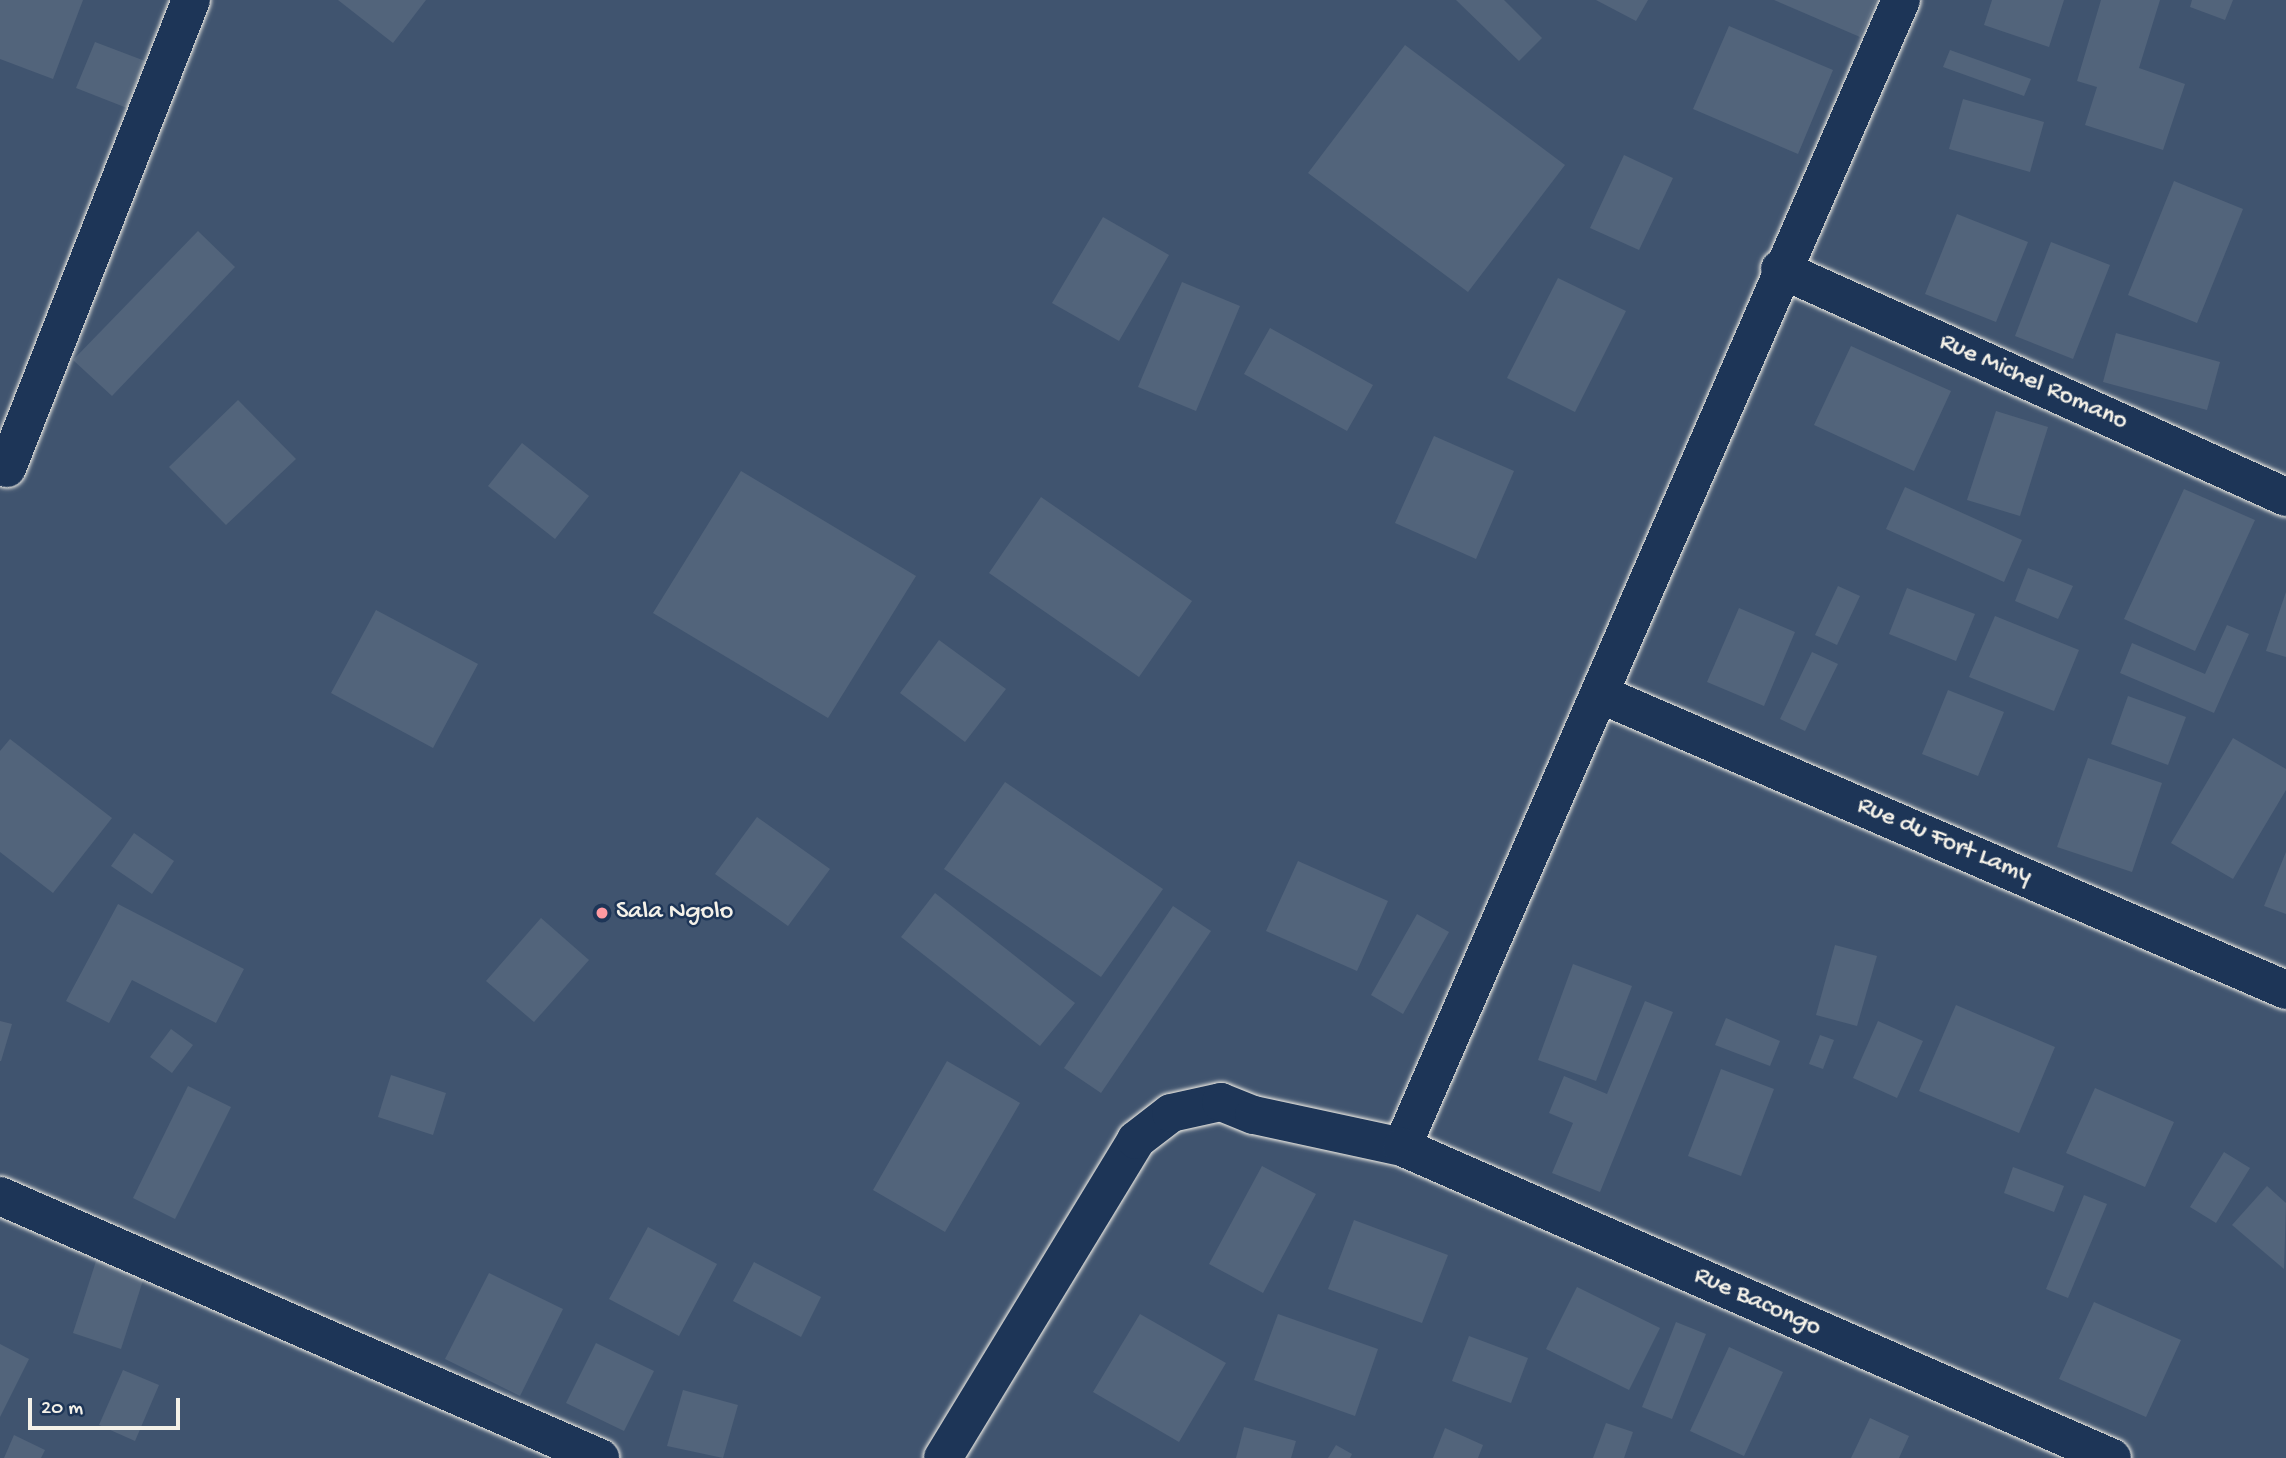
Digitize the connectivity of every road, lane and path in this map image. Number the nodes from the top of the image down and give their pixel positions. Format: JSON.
{"nodes":[{"id":1,"x":1901,"y":0,"type":"edge"},
{"id":2,"x":178,"y":5,"type":"edge"},
{"id":3,"x":1780,"y":269,"type":"junction"},
{"id":4,"x":7,"y":468,"type":"dead end"},
{"id":5,"x":2286,"y":497,"type":"edge"},
{"id":6,"x":1602,"y":695,"type":"junction"},
{"id":7,"x":2286,"y":990,"type":"edge"},
{"id":8,"x":1402,"y":1147,"type":"junction"},
{"id":9,"x":0,"y":1196,"type":"edge"},
{"id":10,"x":600,"y":1458,"type":"edge"},
{"id":11,"x":943,"y":1458,"type":"edge"},
{"id":12,"x":2112,"y":1458,"type":"edge"}],
"edges":[{"from":1,"to":3,"type":"street"},
{"from":2,"to":4,"type":"street"},
{"from":3,"to":5,"type":"street","name":"Rue Michel Romano"},
{"from":3,"to":6,"type":"street"},
{"from":6,"to":7,"type":"street","name":"Rue du Fort Lamy"},
{"from":6,"to":8,"type":"street"},
{"from":8,"to":11,"type":"street","name":"Rue Bacongo"},
{"from":8,"to":12,"type":"street","name":"Rue Bacongo"},
{"from":9,"to":10,"type":"street"}]}
